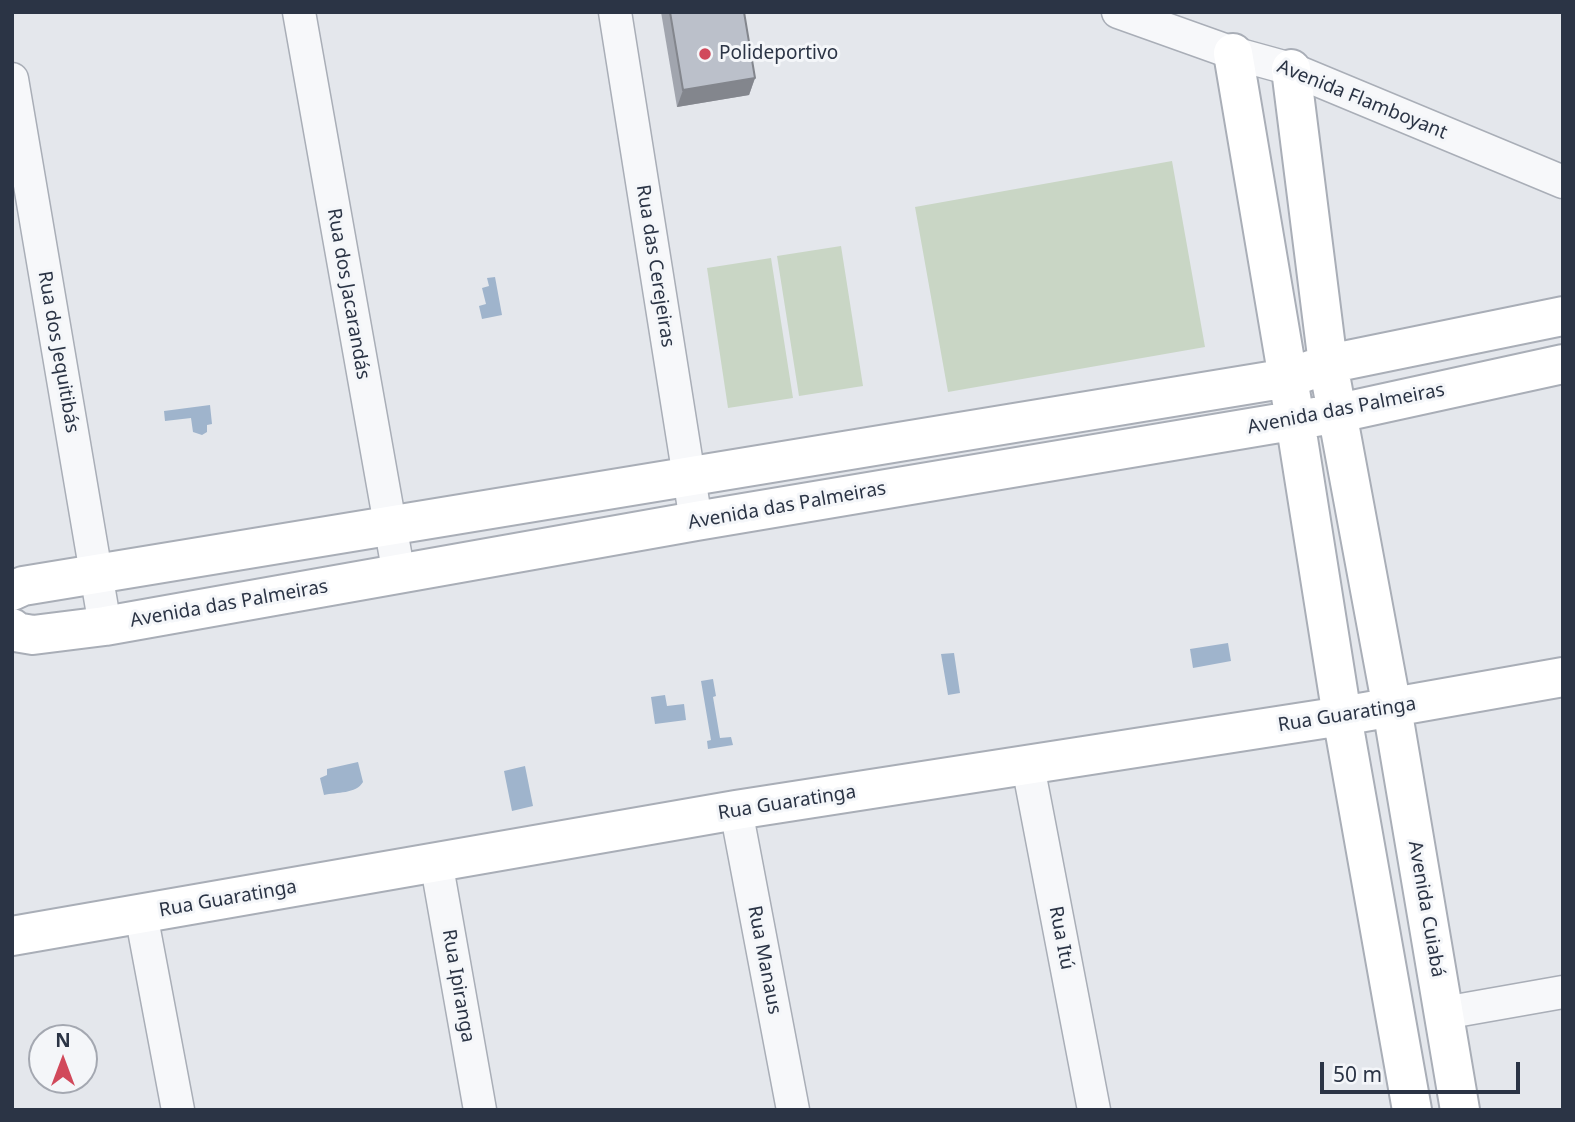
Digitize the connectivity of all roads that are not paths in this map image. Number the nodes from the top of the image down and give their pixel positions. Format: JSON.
{"nodes":[{"id":1,"x":299,"y":12,"type":"edge"},
{"id":2,"x":615,"y":12,"type":"edge"},
{"id":3,"x":1118,"y":12,"type":"edge"},
{"id":4,"x":1233,"y":53,"type":"junction"},
{"id":5,"x":1292,"y":69,"type":"junction"},
{"id":6,"x":12,"y":79,"type":"edge"},
{"id":7,"x":1563,"y":182,"type":"edge"},
{"id":8,"x":1563,"y":316,"type":"edge"},
{"id":9,"x":1328,"y":363,"type":"junction"},
{"id":10,"x":1563,"y":364,"type":"edge"},
{"id":11,"x":1288,"y":378,"type":"junction"},
{"id":12,"x":1339,"y":413,"type":"junction"},
{"id":13,"x":1295,"y":421,"type":"junction"},
{"id":14,"x":689,"y":476,"type":"junction"},
{"id":15,"x":696,"y":521,"type":"junction"},
{"id":16,"x":389,"y":528,"type":"junction"},
{"id":17,"x":96,"y":575,"type":"junction"},
{"id":18,"x":399,"y":575,"type":"junction"},
{"id":19,"x":12,"y":591,"type":"edge"},
{"id":20,"x":105,"y":626,"type":"junction"},
{"id":21,"x":12,"y":628,"type":"edge"},
{"id":22,"x":1563,"y":677,"type":"edge"},
{"id":23,"x":1392,"y":708,"type":"junction"},
{"id":24,"x":1342,"y":716,"type":"junction"},
{"id":25,"x":1028,"y":766,"type":"junction"},
{"id":26,"x":736,"y":810,"type":"junction"},
{"id":27,"x":436,"y":861,"type":"junction"},
{"id":28,"x":141,"y":914,"type":"junction"},
{"id":29,"x":12,"y":936,"type":"edge"},
{"id":30,"x":1563,"y":992,"type":"edge"},
{"id":31,"x":1444,"y":1013,"type":"junction"},
{"id":32,"x":178,"y":1110,"type":"edge"},
{"id":33,"x":480,"y":1110,"type":"edge"},
{"id":34,"x":793,"y":1110,"type":"edge"},
{"id":35,"x":1094,"y":1110,"type":"edge"},
{"id":36,"x":1412,"y":1110,"type":"edge"},
{"id":37,"x":1460,"y":1110,"type":"edge"}],
"edges":[{"from":1,"to":16,"type":"street","name":"Rua dos Jacarandás"},
{"from":2,"to":14,"type":"street","name":"Rua das Cerejeiras"},
{"from":3,"to":4,"type":"street","name":"Avenida Flamboyant"},
{"from":4,"to":5,"type":"street","name":"Avenida Flamboyant"},
{"from":4,"to":11,"type":"street"},
{"from":5,"to":7,"type":"street","name":"Avenida Flamboyant"},
{"from":5,"to":9,"type":"street","name":"Avenida Cuiabá"},
{"from":6,"to":17,"type":"street","name":"Rua dos Jequitibás"},
{"from":8,"to":9,"type":"street"},
{"from":9,"to":11,"type":"street"},
{"from":9,"to":12,"type":"street","name":"Avenida Cuiabá"},
{"from":10,"to":12,"type":"street","name":"Avenida das Palmeiras"},
{"from":11,"to":13,"type":"street"},
{"from":11,"to":14,"type":"street"},
{"from":12,"to":13,"type":"street","name":"Avenida das Palmeiras"},
{"from":12,"to":23,"type":"street","name":"Avenida Cuiabá"},
{"from":13,"to":15,"type":"street","name":"Avenida das Palmeiras"},
{"from":13,"to":24,"type":"street"},
{"from":14,"to":15,"type":"street","name":"Rua das Cerejeiras"},
{"from":14,"to":16,"type":"street"},
{"from":15,"to":18,"type":"street","name":"Avenida das Palmeiras"},
{"from":16,"to":17,"type":"street"},
{"from":16,"to":18,"type":"street","name":"Rua dos Jacarandás"},
{"from":17,"to":19,"type":"street"},
{"from":17,"to":20,"type":"street","name":"Rua dos Jequitibás"},
{"from":18,"to":20,"type":"street","name":"Avenida das Palmeiras"},
{"from":20,"to":21,"type":"street","name":"Avenida das Palmeiras"},
{"from":22,"to":23,"type":"street","name":"Rua Guaratinga"},
{"from":23,"to":24,"type":"street","name":"Rua Guaratinga"},
{"from":23,"to":31,"type":"street","name":"Avenida Cuiabá"},
{"from":24,"to":25,"type":"street","name":"Rua Guaratinga"},
{"from":24,"to":36,"type":"street"},
{"from":25,"to":26,"type":"street","name":"Rua Guaratinga"},
{"from":25,"to":35,"type":"street","name":"Rua Itú"},
{"from":26,"to":27,"type":"street","name":"Rua Guaratinga"},
{"from":26,"to":34,"type":"street","name":"Rua Manaus"},
{"from":27,"to":28,"type":"street","name":"Rua Guaratinga"},
{"from":27,"to":33,"type":"street","name":"Rua Ipiranga"},
{"from":28,"to":29,"type":"street","name":"Rua Guaratinga"},
{"from":28,"to":32,"type":"street"},
{"from":30,"to":31,"type":"street"},
{"from":31,"to":37,"type":"street","name":"Avenida Cuiabá"}]}
